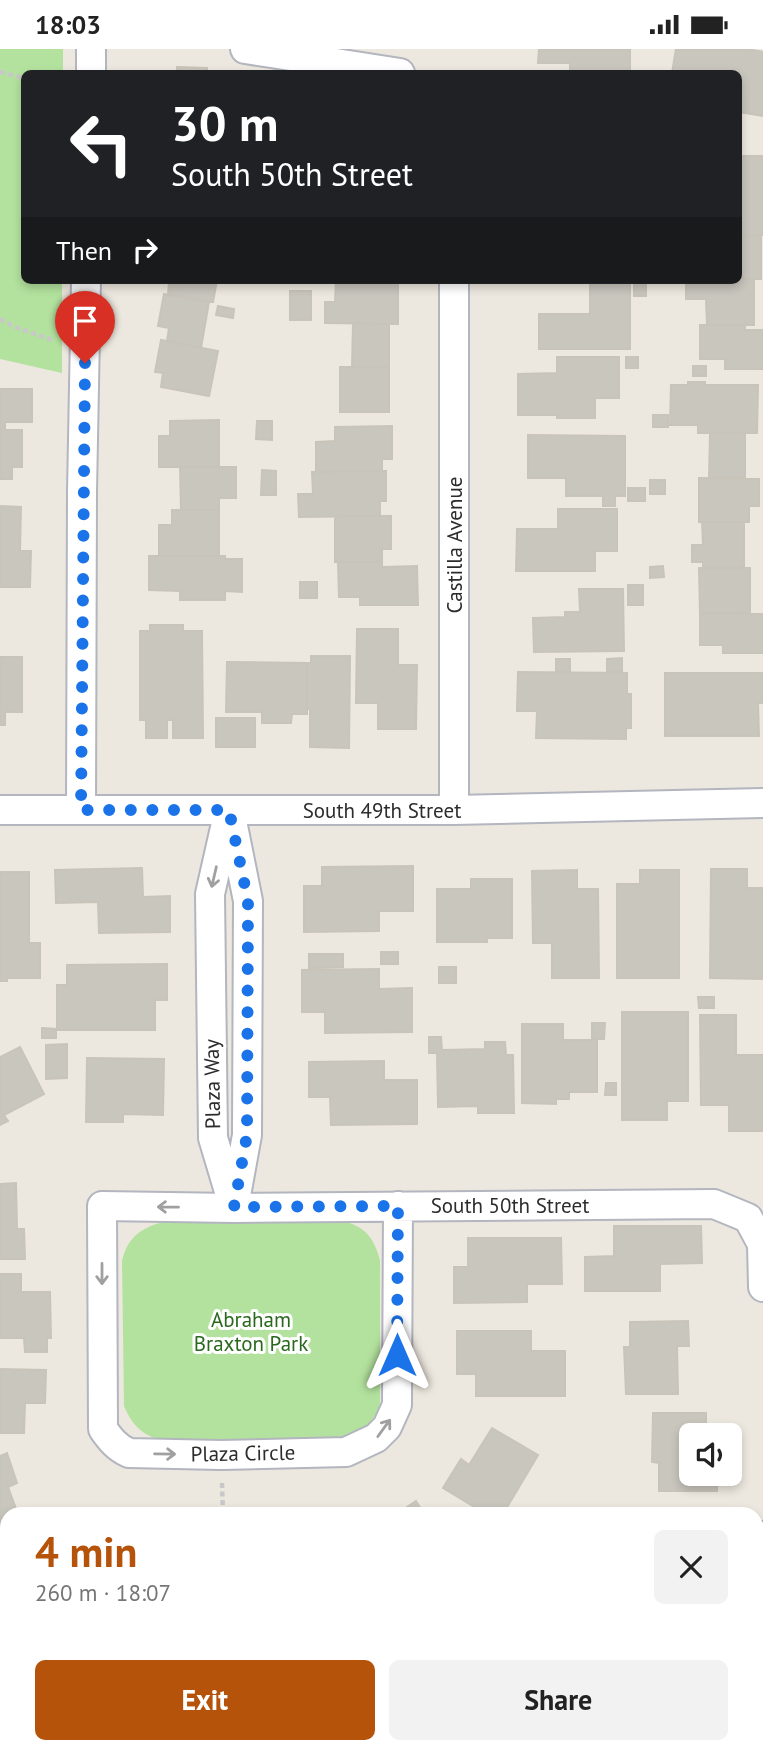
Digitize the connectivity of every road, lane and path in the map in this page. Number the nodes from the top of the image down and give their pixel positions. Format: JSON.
{"nodes":[{"id":1,"x":91,"y":49,"type":"edge"},
{"id":2,"x":245,"y":49,"type":"edge"},
{"id":3,"x":91,"y":70,"type":"edge"},
{"id":4,"x":381,"y":70,"type":"edge"},
{"id":5,"x":0,"y":72,"type":"edge"},
{"id":6,"x":21,"y":77,"type":"edge"},
{"id":7,"x":86,"y":284,"type":"edge"},
{"id":8,"x":454,"y":284,"type":"edge"},
{"id":9,"x":0,"y":319,"type":"edge"},
{"id":10,"x":66,"y":344,"type":"dead end"},
{"id":11,"x":763,"y":803,"type":"edge"},
{"id":12,"x":0,"y":810,"type":"edge"},
{"id":13,"x":81,"y":810,"type":"junction"},
{"id":14,"x":229,"y":810,"type":"junction"},
{"id":15,"x":454,"y":810,"type":"junction"},
{"id":16,"x":102,"y":1206,"type":"joint"},
{"id":17,"x":398,"y":1206,"type":"junction"},
{"id":18,"x":234,"y":1207,"type":"junction"},
{"id":19,"x":763,"y":1287,"type":"edge"}],
"edges":[{"from":1,"to":3,"type":"street"},
{"from":2,"to":4,"type":"street"},
{"from":5,"to":6,"type":"path"},
{"from":7,"to":13,"type":"street"},
{"from":8,"to":15,"type":"street","name":"Castilla Avenue"},
{"from":9,"to":10,"type":"path"},
{"from":11,"to":15,"type":"street","name":"South 49th Street"},
{"from":12,"to":13,"type":"street","name":"South 49th Street"},
{"from":13,"to":14,"type":"street","name":"South 49th Street"},
{"from":14,"to":15,"type":"street","name":"South 49th Street"},
{"from":14,"to":18,"type":"street","name":"Plaza Way"},
{"from":14,"to":18,"type":"street","name":"Plaza Way","one_way":true},
{"from":16,"to":17,"type":"street","name":"Plaza Circle","one_way":true},
{"from":18,"to":16,"type":"street","name":"South 50th Street","one_way":true},
{"from":17,"to":18,"type":"street","name":"South 50th Street"},
{"from":17,"to":19,"type":"street","name":"South 50th Street"}]}
